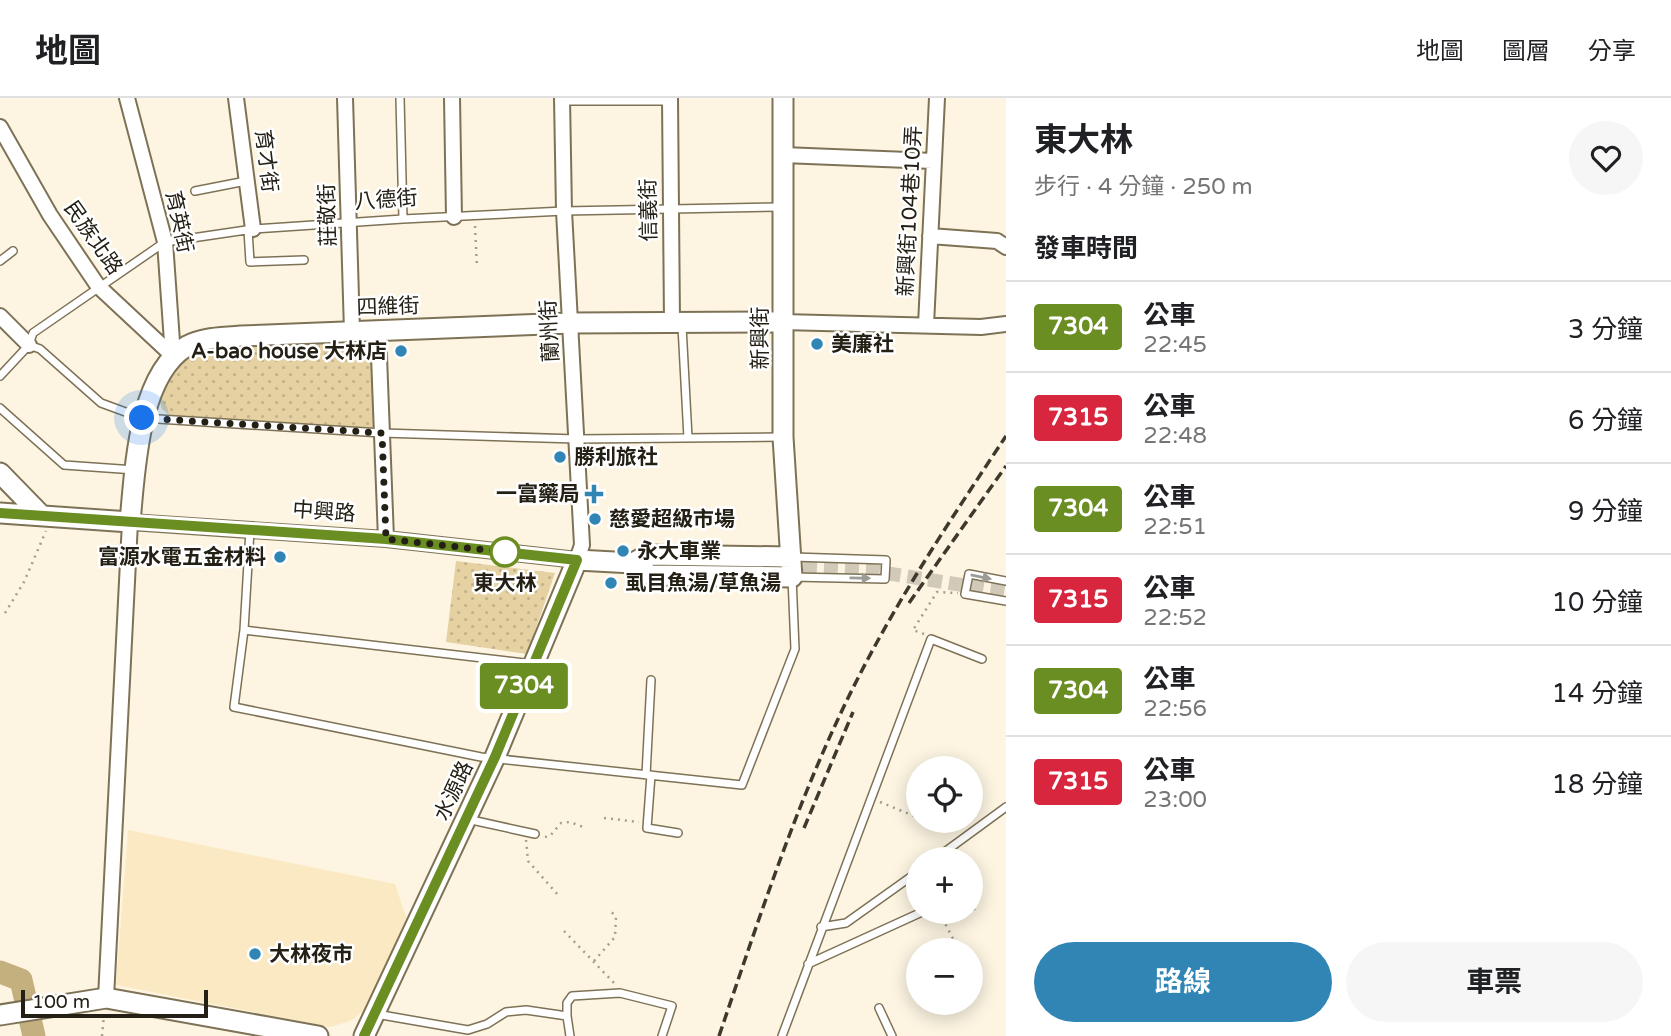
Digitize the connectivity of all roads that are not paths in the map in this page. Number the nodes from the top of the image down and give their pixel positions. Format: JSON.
{"nodes":[{"id":1,"x":127,"y":98,"type":"edge"},
{"id":2,"x":236,"y":98,"type":"edge"},
{"id":3,"x":345,"y":98,"type":"edge"},
{"id":4,"x":400,"y":98,"type":"edge"},
{"id":5,"x":453,"y":98,"type":"edge"},
{"id":6,"x":783,"y":98,"type":"edge"},
{"id":7,"x":937,"y":98,"type":"edge"},
{"id":8,"x":562,"y":99,"type":"edge"},
{"id":9,"x":670,"y":99,"type":"edge"},
{"id":10,"x":0,"y":127,"type":"edge"},
{"id":11,"x":783,"y":155,"type":"junction"},
{"id":12,"x":933,"y":161,"type":"junction"},
{"id":13,"x":247,"y":181,"type":"junction"},
{"id":14,"x":195,"y":191,"type":"dead end"},
{"id":15,"x":783,"y":207,"type":"junction"},
{"id":16,"x":670,"y":208,"type":"junction"},
{"id":17,"x":564,"y":211,"type":"junction"},
{"id":18,"x":454,"y":217,"type":"junction"},
{"id":19,"x":403,"y":219,"type":"junction"},
{"id":20,"x":349,"y":223,"type":"junction"},
{"id":21,"x":1006,"y":227,"type":"edge"},
{"id":22,"x":251,"y":230,"type":"junction"},
{"id":23,"x":930,"y":236,"type":"junction"},
{"id":24,"x":165,"y":242,"type":"junction"},
{"id":25,"x":1002,"y":244,"type":"edge"},
{"id":26,"x":13,"y":251,"type":"dead end"},
{"id":27,"x":304,"y":260,"type":"dead end"},
{"id":28,"x":0,"y":261,"type":"edge"},
{"id":29,"x":98,"y":286,"type":"junction"},
{"id":30,"x":0,"y":316,"type":"edge"},
{"id":31,"x":677,"y":321,"type":"junction"},
{"id":32,"x":782,"y":322,"type":"junction"},
{"id":33,"x":571,"y":323,"type":"junction"},
{"id":34,"x":1006,"y":324,"type":"edge"},
{"id":35,"x":926,"y":325,"type":"junction"},
{"id":36,"x":378,"y":330,"type":"junction"},
{"id":37,"x":352,"y":331,"type":"junction"},
{"id":38,"x":29,"y":345,"type":"junction"},
{"id":39,"x":173,"y":356,"type":"junction"},
{"id":40,"x":0,"y":376,"type":"edge"},
{"id":41,"x":0,"y":408,"type":"edge"},
{"id":42,"x":142,"y":418,"type":"junction"},
{"id":43,"x":382,"y":433,"type":"junction"},
{"id":44,"x":688,"y":438,"type":"junction"},
{"id":45,"x":783,"y":438,"type":"junction"},
{"id":46,"x":577,"y":439,"type":"junction"},
{"id":47,"x":135,"y":470,"type":"junction"},
{"id":48,"x":0,"y":473,"type":"edge"},
{"id":49,"x":0,"y":513,"type":"edge"},
{"id":50,"x":41,"y":515,"type":"junction"},
{"id":51,"x":130,"y":522,"type":"junction"},
{"id":52,"x":250,"y":529,"type":"junction"},
{"id":53,"x":386,"y":539,"type":"junction"},
{"id":54,"x":577,"y":560,"type":"junction"},
{"id":55,"x":791,"y":567,"type":"junction"},
{"id":56,"x":1006,"y":582,"type":"edge"},
{"id":57,"x":1006,"y":601,"type":"edge"},
{"id":58,"x":244,"y":629,"type":"junction"},
{"id":59,"x":982,"y":659,"type":"dead end"},
{"id":60,"x":533,"y":665,"type":"junction"},
{"id":61,"x":651,"y":680,"type":"dead end"},
{"id":62,"x":495,"y":757,"type":"junction"},
{"id":63,"x":649,"y":775,"type":"junction"},
{"id":64,"x":1006,"y":807,"type":"edge"},
{"id":65,"x":466,"y":819,"type":"junction"},
{"id":66,"x":678,"y":833,"type":"dead end"},
{"id":67,"x":535,"y":834,"type":"road end"},
{"id":68,"x":951,"y":847,"type":"edge"},
{"id":69,"x":906,"y":880,"type":"edge"},
{"id":70,"x":906,"y":919,"type":"edge"},
{"id":71,"x":821,"y":926,"type":"junction"},
{"id":72,"x":808,"y":964,"type":"junction"},
{"id":73,"x":106,"y":998,"type":"junction"},
{"id":74,"x":879,"y":1008,"type":"dead end"},
{"id":75,"x":6,"y":1013,"type":"edge"},
{"id":76,"x":375,"y":1014,"type":"junction"},
{"id":77,"x":567,"y":1016,"type":"junction"},
{"id":78,"x":318,"y":1036,"type":"edge"},
{"id":79,"x":364,"y":1036,"type":"edge"},
{"id":80,"x":570,"y":1036,"type":"edge"},
{"id":81,"x":662,"y":1036,"type":"edge"},
{"id":82,"x":782,"y":1036,"type":"edge"},
{"id":83,"x":892,"y":1036,"type":"edge"}],
"edges":[{"from":1,"to":24,"type":"street","name":"育英街"},
{"from":2,"to":13,"type":"street","name":"育才街"},
{"from":3,"to":20,"type":"street","name":"莊敬街"},
{"from":4,"to":19,"type":"lane"},
{"from":5,"to":18,"type":"street"},
{"from":6,"to":11,"type":"street","name":"新興街"},
{"from":7,"to":12,"type":"street","name":"新興街104巷10弄"},
{"from":8,"to":9,"type":"lane"},
{"from":8,"to":17,"type":"street","name":"蘭州街"},
{"from":9,"to":16,"type":"street","name":"信義街"},
{"from":10,"to":29,"type":"street","name":"民族北路"},
{"from":11,"to":12,"type":"street"},
{"from":11,"to":15,"type":"street","name":"新興街"},
{"from":12,"to":23,"type":"street","name":"新興街104巷10弄"},
{"from":13,"to":14,"type":"lane"},
{"from":13,"to":22,"type":"street","name":"育才街"},
{"from":15,"to":16,"type":"lane","name":"八德街"},
{"from":15,"to":32,"type":"street","name":"新興街"},
{"from":16,"to":17,"type":"lane","name":"八德街"},
{"from":16,"to":31,"type":"street","name":"信義街"},
{"from":17,"to":18,"type":"lane","name":"八德街"},
{"from":17,"to":33,"type":"street","name":"蘭州街"},
{"from":18,"to":19,"type":"lane","name":"八德街"},
{"from":19,"to":20,"type":"lane","name":"八德街"},
{"from":20,"to":22,"type":"lane","name":"八德街"},
{"from":20,"to":37,"type":"street","name":"莊敬街"},
{"from":21,"to":25,"type":"street"},
{"from":22,"to":24,"type":"lane","name":"八德街"},
{"from":22,"to":27,"type":"lane"},
{"from":23,"to":25,"type":"street"},
{"from":23,"to":35,"type":"street","name":"新興街104巷10弄"},
{"from":24,"to":29,"type":"lane","name":"八德街"},
{"from":24,"to":39,"type":"street","name":"育英街"},
{"from":26,"to":28,"type":"lane"},
{"from":29,"to":38,"type":"lane","name":"八德街"},
{"from":29,"to":39,"type":"street","name":"民族北路"},
{"from":30,"to":38,"type":"street"},
{"from":31,"to":32,"type":"street","name":"四維街"},
{"from":31,"to":33,"type":"street","name":"四維街"},
{"from":31,"to":44,"type":"lane"},
{"from":32,"to":35,"type":"street"},
{"from":32,"to":45,"type":"street","name":"新興街"},
{"from":33,"to":36,"type":"street","name":"四維街"},
{"from":33,"to":46,"type":"street","name":"蘭州街"},
{"from":34,"to":35,"type":"street"},
{"from":36,"to":37,"type":"street","name":"四維街"},
{"from":36,"to":43,"type":"street"},
{"from":37,"to":39,"type":"street","name":"四維街"},
{"from":38,"to":40,"type":"lane","name":"八德街"},
{"from":38,"to":42,"type":"lane"},
{"from":39,"to":42,"type":"street"},
{"from":41,"to":47,"type":"lane"},
{"from":42,"to":43,"type":"lane"},
{"from":42,"to":47,"type":"street"},
{"from":43,"to":46,"type":"lane"},
{"from":43,"to":53,"type":"street"},
{"from":44,"to":45,"type":"lane"},
{"from":44,"to":46,"type":"lane"},
{"from":45,"to":55,"type":"street","name":"新興街"},
{"from":46,"to":54,"type":"street","name":"蘭州街"},
{"from":47,"to":51,"type":"street"},
{"from":48,"to":50,"type":"street"},
{"from":49,"to":50,"type":"street","name":"中興路"},
{"from":50,"to":51,"type":"street","name":"中興路"},
{"from":51,"to":52,"type":"street","name":"中興路"},
{"from":51,"to":73,"type":"street"},
{"from":52,"to":53,"type":"street","name":"中興路"},
{"from":52,"to":58,"type":"lane"},
{"from":53,"to":54,"type":"street","name":"中興路"},
{"from":54,"to":55,"type":"street","name":"中興路"},
{"from":54,"to":60,"type":"street","name":"水源路"},
{"from":55,"to":55,"type":"lane","one_way":true},
{"from":55,"to":63,"type":"lane"},
{"from":57,"to":56,"type":"lane","one_way":true},
{"from":58,"to":60,"type":"lane"},
{"from":58,"to":62,"type":"lane"},
{"from":59,"to":71,"type":"lane"},
{"from":60,"to":62,"type":"street","name":"水源路"},
{"from":61,"to":63,"type":"lane"},
{"from":62,"to":63,"type":"lane"},
{"from":62,"to":65,"type":"street","name":"水源路"},
{"from":63,"to":66,"type":"lane"},
{"from":64,"to":68,"type":"lane"},
{"from":65,"to":67,"type":"lane"},
{"from":65,"to":76,"type":"street","name":"水源路"},
{"from":69,"to":71,"type":"lane"},
{"from":70,"to":72,"type":"lane"},
{"from":71,"to":72,"type":"lane"},
{"from":72,"to":82,"type":"lane"},
{"from":73,"to":75,"type":"street"},
{"from":73,"to":78,"type":"street"},
{"from":74,"to":83,"type":"lane"},
{"from":76,"to":77,"type":"lane"},
{"from":76,"to":79,"type":"street","name":"水源路"},
{"from":77,"to":80,"type":"lane"},
{"from":77,"to":81,"type":"lane"}]}
